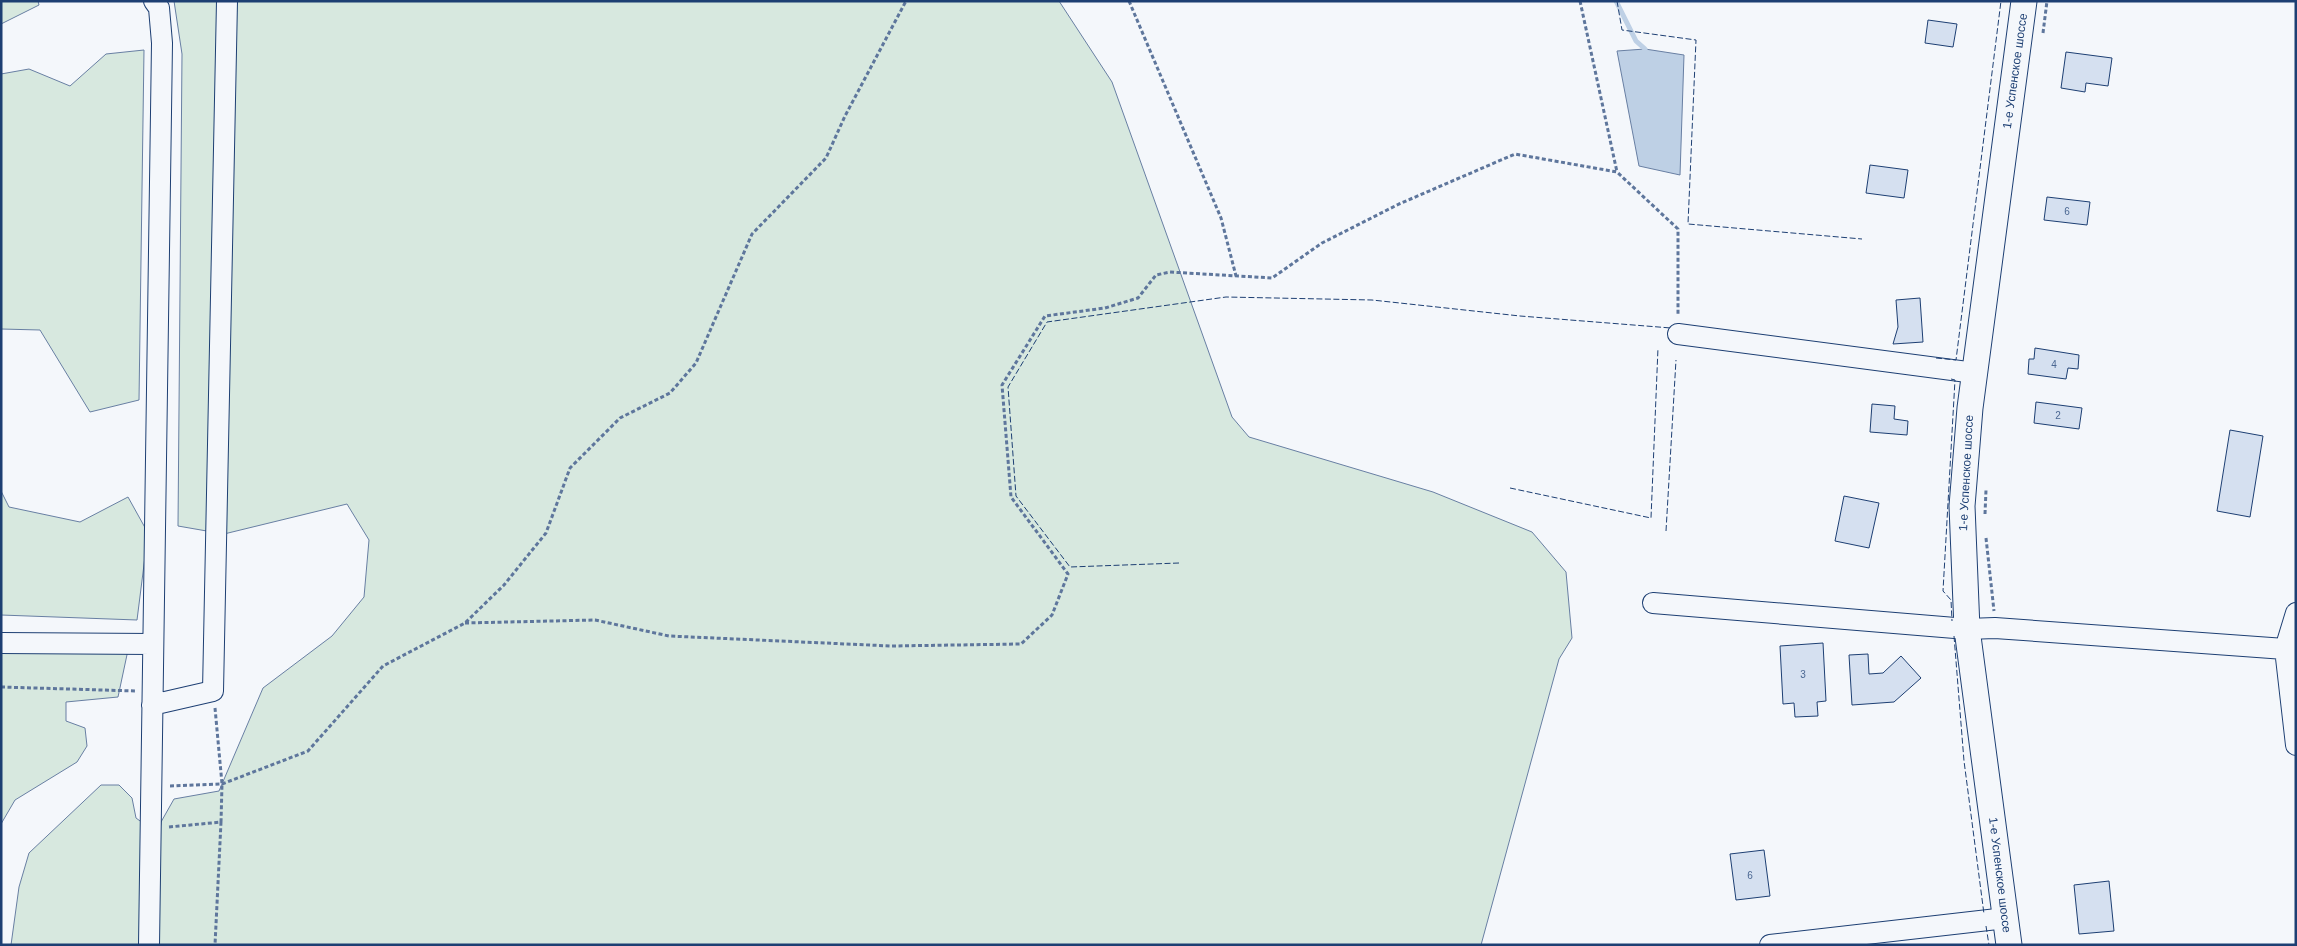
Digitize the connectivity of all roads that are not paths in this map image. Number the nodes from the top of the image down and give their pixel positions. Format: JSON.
{"nodes":[{"id":1,"x":154,"y":1,"type":"edge"},
{"id":2,"x":227,"y":1,"type":"edge"},
{"id":3,"x":2024,"y":1,"type":"edge"},
{"id":4,"x":1678,"y":334,"type":"road end"},
{"id":5,"x":1974,"y":373,"type":"junction"},
{"id":6,"x":1653,"y":603,"type":"dead end"},
{"id":7,"x":2296,"y":613,"type":"edge"},
{"id":8,"x":1967,"y":629,"type":"junction"},
{"id":9,"x":1,"y":643,"type":"edge"},
{"id":10,"x":152,"y":644,"type":"junction"},
{"id":11,"x":2285,"y":649,"type":"junction"},
{"id":12,"x":152,"y":698,"type":"junction"},
{"id":13,"x":2296,"y":745,"type":"edge"},
{"id":14,"x":2006,"y":918,"type":"junction"},
{"id":15,"x":149,"y":945,"type":"edge"},
{"id":16,"x":1770,"y":945,"type":"edge"},
{"id":17,"x":2009,"y":945,"type":"edge"}],
"edges":[{"from":1,"to":10,"type":"street"},
{"from":2,"to":12,"type":"street"},
{"from":3,"to":5,"type":"main road","name":"1-е Успенское шоссе"},
{"from":4,"to":5,"type":"street"},
{"from":5,"to":8,"type":"main road","name":"1-е Успенское шоссе"},
{"from":6,"to":8,"type":"street"},
{"from":7,"to":11,"type":"street"},
{"from":8,"to":11,"type":"street"},
{"from":8,"to":14,"type":"main road","name":"1-е Успенское шоссе"},
{"from":9,"to":10,"type":"street"},
{"from":10,"to":12,"type":"street"},
{"from":11,"to":13,"type":"street"},
{"from":12,"to":15,"type":"street"},
{"from":14,"to":16,"type":"street"},
{"from":14,"to":17,"type":"main road","name":"1-е Успенское шоссе"}]}
